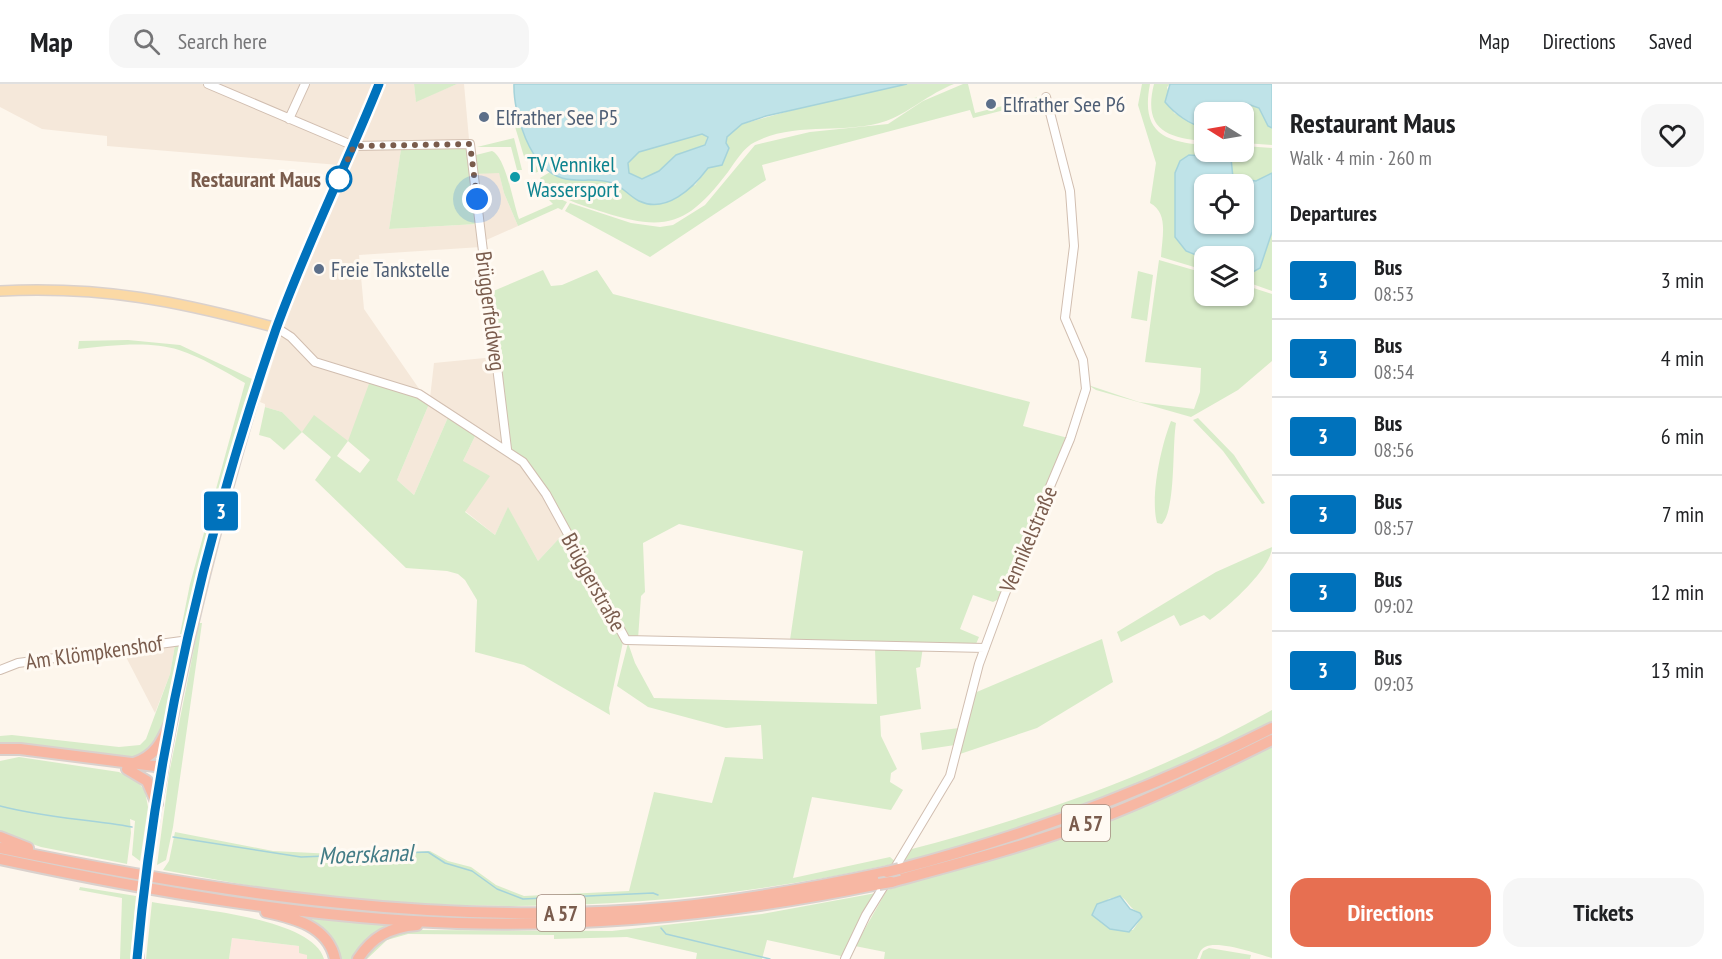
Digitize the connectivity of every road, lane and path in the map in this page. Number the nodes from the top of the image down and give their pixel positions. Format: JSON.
{"nodes":[{"id":1,"x":208,"y":84,"type":"edge"},
{"id":2,"x":305,"y":84,"type":"edge"},
{"id":3,"x":379,"y":84,"type":"edge"},
{"id":4,"x":1046,"y":97,"type":"dead end"},
{"id":5,"x":289,"y":119,"type":"junction"},
{"id":6,"x":354,"y":146,"type":"junction"},
{"id":7,"x":0,"y":291,"type":"edge"},
{"id":8,"x":277,"y":328,"type":"junction"},
{"id":9,"x":507,"y":449,"type":"junction"},
{"id":10,"x":189,"y":640,"type":"junction"},
{"id":11,"x":985,"y":648,"type":"junction"},
{"id":12,"x":0,"y":670,"type":"edge"},
{"id":13,"x":171,"y":721,"type":"junction"},
{"id":14,"x":1272,"y":728,"type":"edge"},
{"id":15,"x":1272,"y":740,"type":"edge"},
{"id":16,"x":0,"y":749,"type":"edge"},
{"id":17,"x":0,"y":756,"type":"edge"},
{"id":18,"x":130,"y":766,"type":"junction"},
{"id":19,"x":162,"y":770,"type":"junction"},
{"id":20,"x":157,"y":804,"type":"junction"},
{"id":21,"x":0,"y":837,"type":"edge"},
{"id":22,"x":0,"y":848,"type":"edge"},
{"id":23,"x":0,"y":859,"type":"edge"},
{"id":24,"x":77,"y":864,"type":"junction"},
{"id":25,"x":889,"y":877,"type":"junction"},
{"id":26,"x":214,"y":898,"type":"junction"},
{"id":27,"x":455,"y":923,"type":"junction"},
{"id":28,"x":138,"y":958,"type":"edge"},
{"id":29,"x":335,"y":959,"type":"edge"},
{"id":30,"x":358,"y":959,"type":"edge"},
{"id":31,"x":845,"y":959,"type":"edge"}],
"edges":[{"from":1,"to":5,"type":"street"},
{"from":2,"to":5,"type":"street"},
{"from":3,"to":6,"type":"main road"},
{"from":4,"to":11,"type":"street","name":"Vennikelstraße"},
{"from":5,"to":6,"type":"street"},
{"from":6,"to":8,"type":"main road"},
{"from":6,"to":9,"type":"street","name":"Brüggerfeldweg"},
{"from":7,"to":8,"type":"main road"},
{"from":8,"to":9,"type":"street","name":"Brüggerstraße"},
{"from":8,"to":10,"type":"main road"},
{"from":9,"to":11,"type":"street","name":"Brüggerstraße"},
{"from":10,"to":12,"type":"street","name":"Am Klömpkenshof"},
{"from":10,"to":13,"type":"main road"},
{"from":11,"to":31,"type":"street","name":"Vennikelstraße"},
{"from":13,"to":18,"type":"highway"},
{"from":13,"to":19,"type":"main road"},
{"from":14,"to":25,"type":"highway","number":"A 57","bridge":true},
{"from":15,"to":25,"type":"highway","number":"A 57"},
{"from":16,"to":18,"type":"highway"},
{"from":17,"to":18,"type":"highway"},
{"from":18,"to":19,"type":"highway"},
{"from":18,"to":20,"type":"highway"},
{"from":19,"to":20,"type":"main road"},
{"from":20,"to":28,"type":"main road","bridge":true},
{"from":21,"to":24,"type":"highway"},
{"from":22,"to":24,"type":"highway","number":"A 57"},
{"from":23,"to":26,"type":"highway","number":"A 57"},
{"from":24,"to":25,"type":"highway","number":"A 57"},
{"from":25,"to":27,"type":"highway","number":"A 57","bridge":true},
{"from":26,"to":27,"type":"highway","number":"A 57"},
{"from":26,"to":29,"type":"highway"},
{"from":27,"to":30,"type":"highway"}]}
